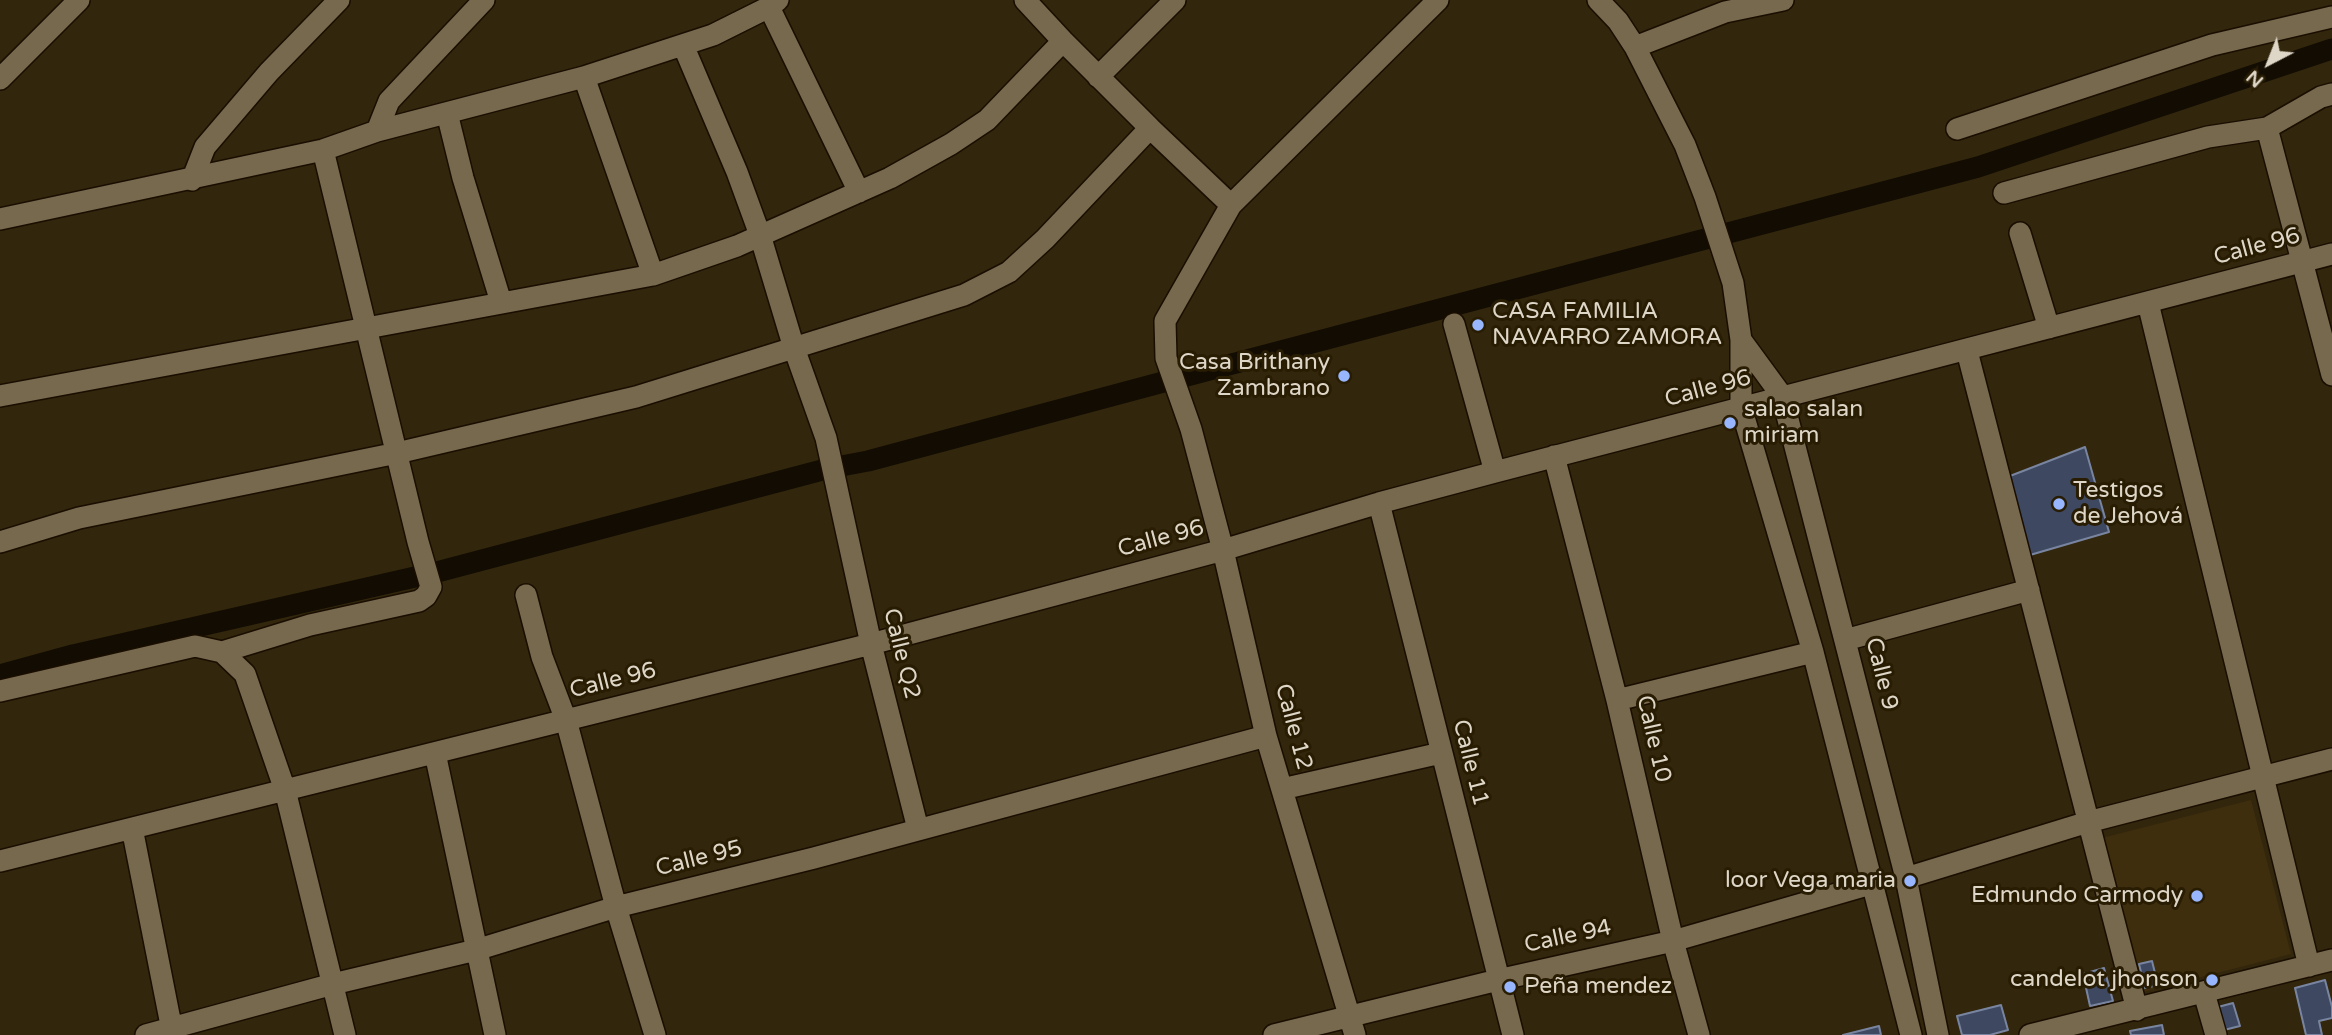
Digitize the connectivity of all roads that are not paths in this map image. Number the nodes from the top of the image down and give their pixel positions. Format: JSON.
{"nodes":[{"id":1,"x":79,"y":0,"type":"edge"},
{"id":2,"x":339,"y":0,"type":"edge"},
{"id":3,"x":484,"y":0,"type":"edge"},
{"id":4,"x":1025,"y":0,"type":"edge"},
{"id":5,"x":1175,"y":0,"type":"edge"},
{"id":6,"x":1437,"y":0,"type":"edge"},
{"id":7,"x":1598,"y":0,"type":"edge"},
{"id":8,"x":1783,"y":0,"type":"edge"},
{"id":9,"x":773,"y":4,"type":"edge"},
{"id":10,"x":1733,"y":6,"type":"edge"},
{"id":11,"x":2332,"y":17,"type":"edge"},
{"id":12,"x":1063,"y":41,"type":"junction"},
{"id":13,"x":683,"y":45,"type":"junction"},
{"id":14,"x":1635,"y":47,"type":"junction"},
{"id":15,"x":584,"y":77,"type":"junction"},
{"id":16,"x":1098,"y":77,"type":"junction"},
{"id":17,"x":0,"y":79,"type":"edge"},
{"id":18,"x":2332,"y":94,"type":"edge"},
{"id":19,"x":447,"y":113,"type":"junction"},
{"id":20,"x":1150,"y":128,"type":"junction"},
{"id":21,"x":2267,"y":128,"type":"junction"},
{"id":22,"x":1957,"y":129,"type":"dead end"},
{"id":23,"x":377,"y":131,"type":"junction"},
{"id":24,"x":323,"y":150,"type":"junction"},
{"id":25,"x":192,"y":180,"type":"junction"},
{"id":26,"x":859,"y":192,"type":"junction"},
{"id":27,"x":2004,"y":193,"type":"dead end"},
{"id":28,"x":1231,"y":205,"type":"junction"},
{"id":29,"x":0,"y":219,"type":"edge"},
{"id":30,"x":2020,"y":233,"type":"dead end"},
{"id":31,"x":760,"y":236,"type":"junction"},
{"id":32,"x":2332,"y":254,"type":"edge"},
{"id":33,"x":2302,"y":262,"type":"junction"},
{"id":34,"x":653,"y":275,"type":"junction"},
{"id":35,"x":501,"y":302,"type":"junction"},
{"id":36,"x":2148,"y":303,"type":"junction"},
{"id":37,"x":1454,"y":324,"type":"dead end"},
{"id":38,"x":368,"y":327,"type":"junction"},
{"id":39,"x":2049,"y":328,"type":"junction"},
{"id":40,"x":1741,"y":340,"type":"junction"},
{"id":41,"x":794,"y":348,"type":"junction"},
{"id":42,"x":1967,"y":351,"type":"junction"},
{"id":43,"x":2332,"y":375,"type":"edge"},
{"id":44,"x":0,"y":396,"type":"edge"},
{"id":45,"x":1782,"y":396,"type":"junction"},
{"id":46,"x":1741,"y":407,"type":"junction"},
{"id":47,"x":397,"y":453,"type":"junction"},
{"id":48,"x":1554,"y":456,"type":"junction"},
{"id":49,"x":1495,"y":472,"type":"junction"},
{"id":50,"x":1378,"y":503,"type":"junction"},
{"id":51,"x":0,"y":542,"type":"edge"},
{"id":52,"x":1223,"y":550,"type":"junction"},
{"id":53,"x":2029,"y":590,"type":"junction"},
{"id":54,"x":526,"y":595,"type":"dead end"},
{"id":55,"x":1845,"y":640,"type":"junction"},
{"id":56,"x":871,"y":644,"type":"junction"},
{"id":57,"x":222,"y":652,"type":"junction"},
{"id":58,"x":1812,"y":652,"type":"junction"},
{"id":59,"x":0,"y":691,"type":"edge"},
{"id":60,"x":1617,"y":700,"type":"junction"},
{"id":61,"x":566,"y":720,"type":"junction"},
{"id":62,"x":1266,"y":736,"type":"junction"},
{"id":63,"x":1441,"y":752,"type":"junction"},
{"id":64,"x":435,"y":753,"type":"junction"},
{"id":65,"x":2332,"y":758,"type":"edge"},
{"id":66,"x":2263,"y":776,"type":"junction"},
{"id":67,"x":1282,"y":789,"type":"junction"},
{"id":68,"x":285,"y":790,"type":"junction"},
{"id":69,"x":2088,"y":822,"type":"junction"},
{"id":70,"x":132,"y":828,"type":"junction"},
{"id":71,"x":918,"y":829,"type":"junction"},
{"id":72,"x":0,"y":861,"type":"edge"},
{"id":73,"x":1906,"y":878,"type":"junction"},
{"id":74,"x":1871,"y":884,"type":"junction"},
{"id":75,"x":616,"y":907,"type":"junction"},
{"id":76,"x":1673,"y":941,"type":"junction"},
{"id":77,"x":476,"y":950,"type":"junction"},
{"id":78,"x":2332,"y":960,"type":"edge"},
{"id":79,"x":2309,"y":966,"type":"junction"},
{"id":80,"x":1498,"y":980,"type":"junction"},
{"id":81,"x":333,"y":984,"type":"junction"},
{"id":82,"x":2204,"y":993,"type":"junction"},
{"id":83,"x":2137,"y":1010,"type":"junction"},
{"id":84,"x":1353,"y":1025,"type":"edge"},
{"id":85,"x":172,"y":1032,"type":"edge"},
{"id":86,"x":146,"y":1035,"type":"edge"},
{"id":87,"x":345,"y":1035,"type":"edge"},
{"id":88,"x":495,"y":1035,"type":"edge"},
{"id":89,"x":655,"y":1035,"type":"edge"},
{"id":90,"x":1274,"y":1035,"type":"edge"},
{"id":91,"x":1513,"y":1035,"type":"edge"},
{"id":92,"x":1699,"y":1035,"type":"edge"},
{"id":93,"x":1911,"y":1035,"type":"edge"},
{"id":94,"x":1937,"y":1035,"type":"edge"},
{"id":95,"x":2030,"y":1035,"type":"edge"},
{"id":96,"x":2216,"y":1035,"type":"edge"}],
"edges":[{"from":1,"to":17,"type":"street"},
{"from":2,"to":25,"type":"street"},
{"from":3,"to":23,"type":"street"},
{"from":4,"to":12,"type":"street"},
{"from":5,"to":16,"type":"street"},
{"from":6,"to":28,"type":"street","name":"Calle 12"},
{"from":7,"to":14,"type":"street","name":"Calle 9"},
{"from":8,"to":10,"type":"street"},
{"from":9,"to":13,"type":"street"},
{"from":9,"to":26,"type":"street"},
{"from":10,"to":14,"type":"street"},
{"from":11,"to":22,"type":"street"},
{"from":12,"to":16,"type":"street"},
{"from":12,"to":26,"type":"street"},
{"from":13,"to":15,"type":"street"},
{"from":13,"to":31,"type":"street","name":"Calle Q2"},
{"from":14,"to":40,"type":"street","name":"Calle 9"},
{"from":15,"to":19,"type":"street"},
{"from":15,"to":34,"type":"street"},
{"from":16,"to":20,"type":"street"},
{"from":18,"to":21,"type":"street"},
{"from":19,"to":23,"type":"street"},
{"from":19,"to":35,"type":"street"},
{"from":20,"to":28,"type":"street"},
{"from":20,"to":41,"type":"street"},
{"from":21,"to":27,"type":"street"},
{"from":21,"to":33,"type":"street"},
{"from":23,"to":24,"type":"street"},
{"from":24,"to":25,"type":"street"},
{"from":24,"to":38,"type":"street"},
{"from":25,"to":29,"type":"street"},
{"from":26,"to":31,"type":"street"},
{"from":28,"to":52,"type":"street","name":"Calle 12"},
{"from":30,"to":39,"type":"street"},
{"from":31,"to":34,"type":"street"},
{"from":31,"to":41,"type":"street","name":"Calle Q2"},
{"from":32,"to":33,"type":"street","name":"Calle 96"},
{"from":33,"to":36,"type":"street","name":"Calle 96"},
{"from":33,"to":43,"type":"street"},
{"from":34,"to":35,"type":"street"},
{"from":35,"to":38,"type":"street"},
{"from":36,"to":39,"type":"street","name":"Calle 96"},
{"from":36,"to":66,"type":"street"},
{"from":37,"to":49,"type":"street"},
{"from":38,"to":44,"type":"street"},
{"from":38,"to":47,"type":"street"},
{"from":39,"to":42,"type":"street","name":"Calle 96"},
{"from":40,"to":45,"type":"street","name":"Calle 9"},
{"from":40,"to":46,"type":"street","name":"Calle 9"},
{"from":41,"to":47,"type":"street"},
{"from":41,"to":56,"type":"street","name":"Calle Q2"},
{"from":42,"to":45,"type":"street","name":"Calle 96"},
{"from":42,"to":53,"type":"street"},
{"from":45,"to":46,"type":"street","name":"Calle 96"},
{"from":45,"to":55,"type":"street","name":"Calle 9"},
{"from":46,"to":48,"type":"street","name":"Calle 96"},
{"from":46,"to":58,"type":"street","name":"Calle 9"},
{"from":47,"to":51,"type":"street"},
{"from":47,"to":57,"type":"street"},
{"from":48,"to":49,"type":"street","name":"Calle 96"},
{"from":48,"to":60,"type":"street","name":"Calle 10"},
{"from":49,"to":50,"type":"street","name":"Calle 96"},
{"from":50,"to":52,"type":"street","name":"Calle 96"},
{"from":50,"to":63,"type":"street","name":"Calle 11"},
{"from":52,"to":56,"type":"street","name":"Calle 96"},
{"from":52,"to":62,"type":"street","name":"Calle 12"},
{"from":53,"to":55,"type":"street"},
{"from":53,"to":69,"type":"street"},
{"from":54,"to":61,"type":"street"},
{"from":55,"to":73,"type":"street","name":"Calle 9"},
{"from":56,"to":61,"type":"street","name":"Calle 96"},
{"from":56,"to":71,"type":"street","name":"Calle Q2"},
{"from":57,"to":59,"type":"street"},
{"from":57,"to":68,"type":"street"},
{"from":58,"to":60,"type":"street"},
{"from":58,"to":74,"type":"street","name":"Calle 9"},
{"from":60,"to":76,"type":"street","name":"Calle 10"},
{"from":61,"to":64,"type":"street","name":"Calle 96"},
{"from":61,"to":75,"type":"street"},
{"from":62,"to":67,"type":"street","name":"Calle 12"},
{"from":62,"to":71,"type":"street","name":"Calle 95"},
{"from":63,"to":67,"type":"street"},
{"from":63,"to":80,"type":"street","name":"Calle 11"},
{"from":64,"to":68,"type":"street","name":"Calle 96"},
{"from":64,"to":77,"type":"street"},
{"from":65,"to":66,"type":"street"},
{"from":66,"to":69,"type":"street"},
{"from":66,"to":79,"type":"street"},
{"from":67,"to":84,"type":"street","name":"Calle 12"},
{"from":68,"to":70,"type":"street","name":"Calle 96"},
{"from":68,"to":81,"type":"street"},
{"from":69,"to":73,"type":"street"},
{"from":69,"to":83,"type":"street"},
{"from":70,"to":72,"type":"street","name":"Calle 96"},
{"from":70,"to":85,"type":"street"},
{"from":71,"to":75,"type":"street","name":"Calle 95"},
{"from":73,"to":94,"type":"street","name":"Calle 9"},
{"from":74,"to":76,"type":"street","name":"Calle 94"},
{"from":74,"to":93,"type":"street","name":"Calle 9"},
{"from":75,"to":77,"type":"street","name":"Calle 95"},
{"from":75,"to":89,"type":"street"},
{"from":76,"to":80,"type":"street","name":"Calle 94"},
{"from":76,"to":92,"type":"street","name":"Calle 10"},
{"from":77,"to":81,"type":"street","name":"Calle 95"},
{"from":77,"to":88,"type":"street"},
{"from":78,"to":79,"type":"street"},
{"from":79,"to":82,"type":"street"},
{"from":80,"to":84,"type":"street","name":"Calle 94"},
{"from":80,"to":91,"type":"street","name":"Calle 11"},
{"from":81,"to":85,"type":"street","name":"Calle 95"},
{"from":81,"to":87,"type":"street"},
{"from":82,"to":83,"type":"street"},
{"from":82,"to":96,"type":"street"},
{"from":83,"to":95,"type":"street"},
{"from":84,"to":90,"type":"street","name":"Calle 94"},
{"from":85,"to":86,"type":"street","name":"Calle 95"}]}
